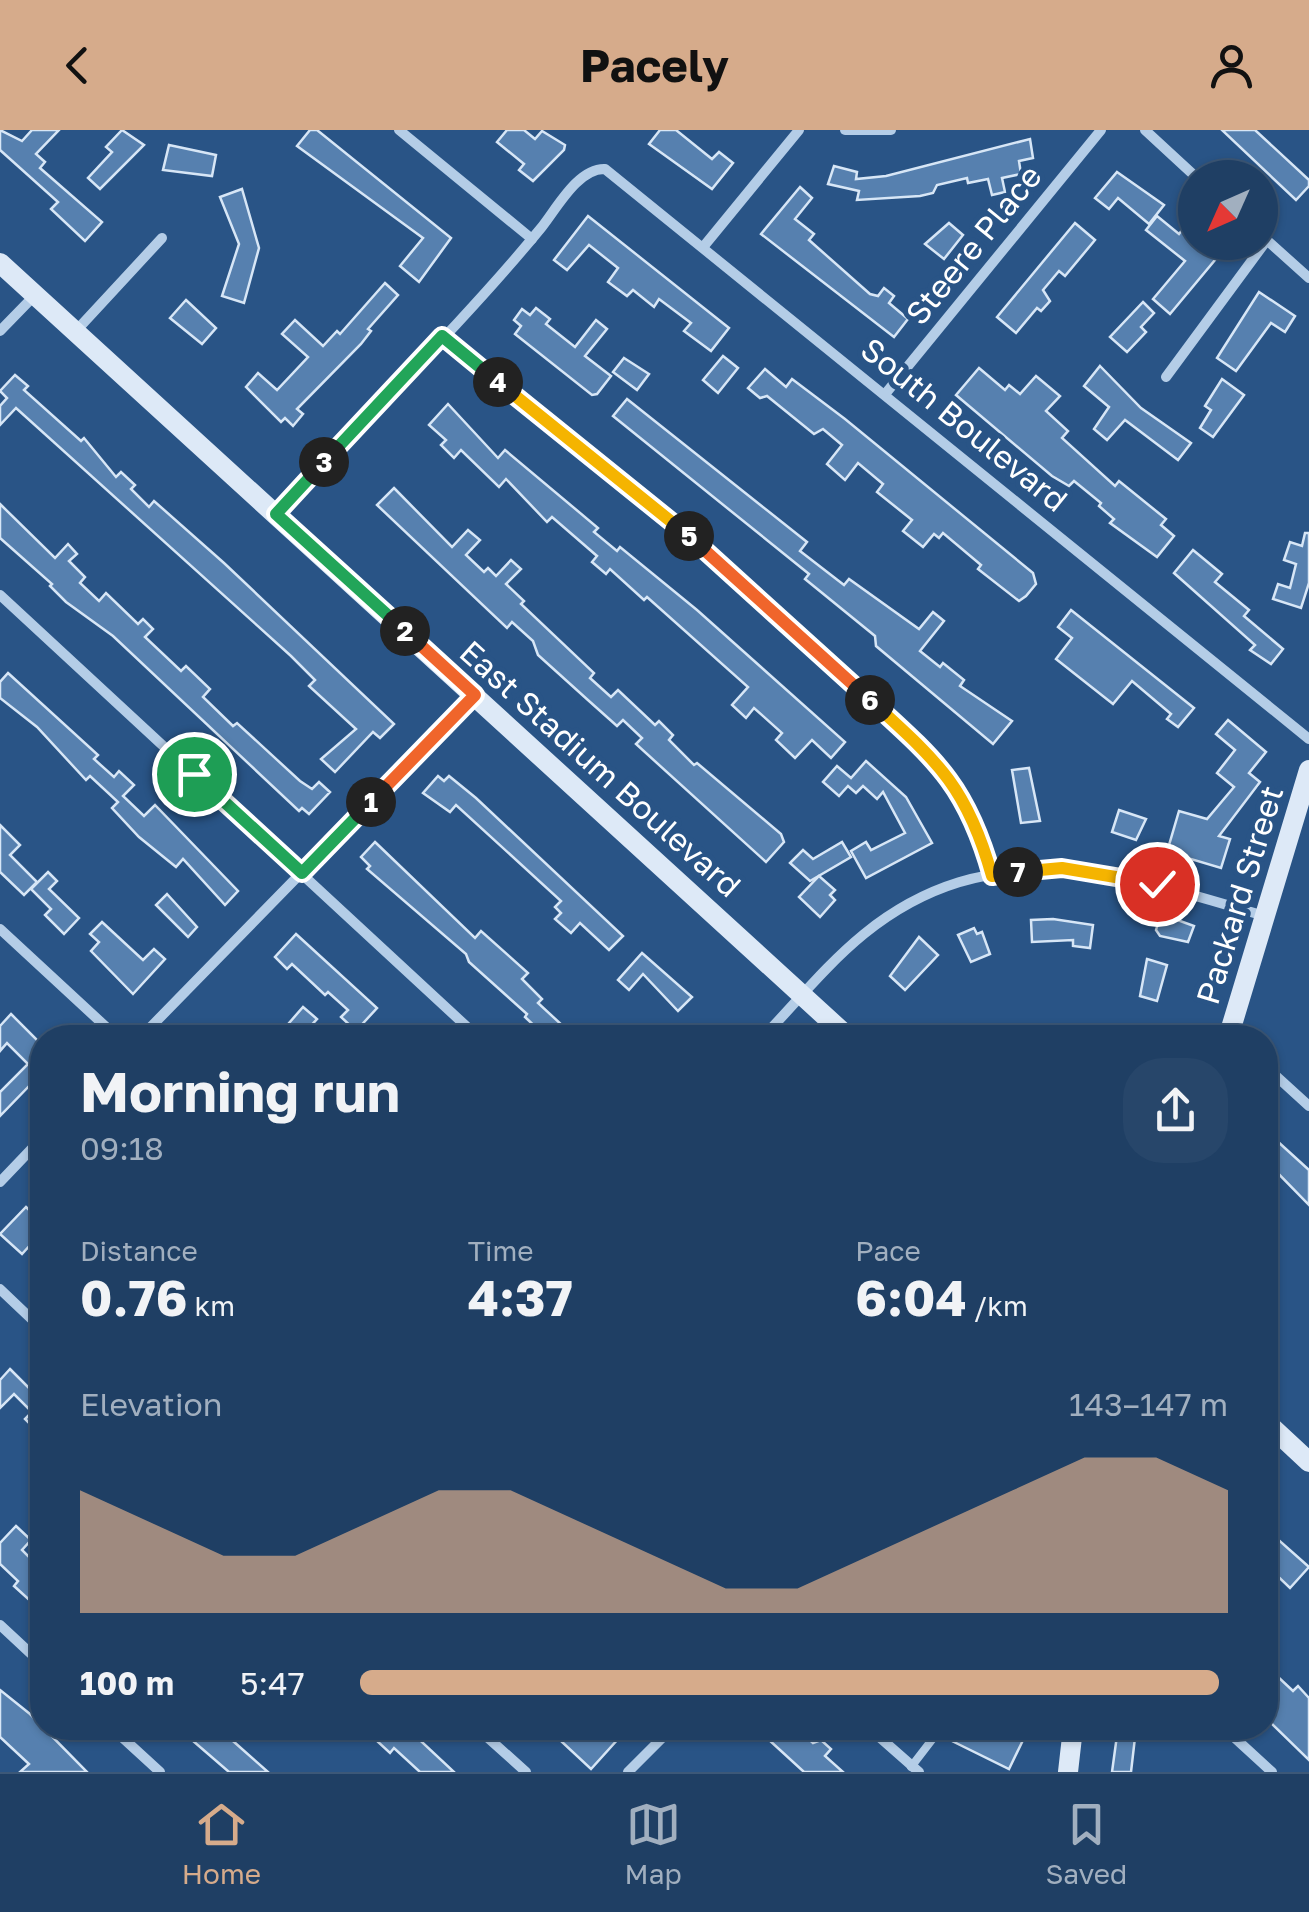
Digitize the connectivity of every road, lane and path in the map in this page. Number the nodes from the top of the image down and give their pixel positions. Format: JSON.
{"nodes":[{"id":1,"x":399,"y":130,"type":"edge"},
{"id":2,"x":799,"y":130,"type":"edge"},
{"id":3,"x":845,"y":130,"type":"edge"},
{"id":4,"x":891,"y":130,"type":"edge"},
{"id":5,"x":1102,"y":130,"type":"edge"},
{"id":6,"x":1144,"y":130,"type":"edge"},
{"id":7,"x":1178,"y":161,"type":"edge"},
{"id":8,"x":162,"y":238,"type":"dead end"},
{"id":9,"x":532,"y":239,"type":"junction"},
{"id":10,"x":704,"y":246,"type":"junction"},
{"id":11,"x":1278,"y":250,"type":"edge"},
{"id":12,"x":1248,"y":260,"type":"edge"},
{"id":13,"x":0,"y":263,"type":"edge"},
{"id":14,"x":1309,"y":278,"type":"edge"},
{"id":15,"x":35,"y":295,"type":"junction"},
{"id":16,"x":0,"y":331,"type":"edge"},
{"id":17,"x":75,"y":332,"type":"junction"},
{"id":18,"x":442,"y":336,"type":"junction"},
{"id":19,"x":1166,"y":377,"type":"dead end"},
{"id":20,"x":886,"y":393,"type":"junction"},
{"id":21,"x":276,"y":514,"type":"junction"},
{"id":22,"x":0,"y":595,"type":"edge"},
{"id":23,"x":475,"y":695,"type":"junction"},
{"id":24,"x":1309,"y":739,"type":"edge"},
{"id":25,"x":1309,"y":770,"type":"edge"},
{"id":26,"x":1306,"y":792,"type":"edge"},
{"id":27,"x":302,"y":873,"type":"junction"},
{"id":28,"x":992,"y":876,"type":"junction"},
{"id":29,"x":1264,"y":916,"type":"junction"},
{"id":30,"x":0,"y":929,"type":"edge"},
{"id":31,"x":802,"y":995,"type":"junction"},
{"id":32,"x":104,"y":1025,"type":"edge"},
{"id":33,"x":153,"y":1025,"type":"edge"},
{"id":34,"x":465,"y":1025,"type":"edge"},
{"id":35,"x":774,"y":1025,"type":"edge"},
{"id":36,"x":835,"y":1025,"type":"edge"},
{"id":37,"x":1233,"y":1025,"type":"edge"},
{"id":38,"x":1278,"y":1078,"type":"edge"},
{"id":39,"x":1309,"y":1106,"type":"edge"},
{"id":40,"x":30,"y":1151,"type":"edge"},
{"id":41,"x":0,"y":1182,"type":"edge"},
{"id":42,"x":0,"y":1290,"type":"edge"},
{"id":43,"x":30,"y":1318,"type":"edge"},
{"id":44,"x":1278,"y":1433,"type":"edge"},
{"id":45,"x":1309,"y":1462,"type":"edge"},
{"id":46,"x":0,"y":1625,"type":"edge"},
{"id":47,"x":30,"y":1653,"type":"edge"},
{"id":48,"x":125,"y":1740,"type":"edge"},
{"id":49,"x":490,"y":1740,"type":"edge"},
{"id":50,"x":660,"y":1740,"type":"edge"},
{"id":51,"x":882,"y":1740,"type":"edge"},
{"id":52,"x":934,"y":1740,"type":"edge"},
{"id":53,"x":1071,"y":1740,"type":"edge"},
{"id":54,"x":1237,"y":1740,"type":"edge"},
{"id":55,"x":915,"y":1769,"type":"edge"},
{"id":56,"x":160,"y":1772,"type":"edge"},
{"id":57,"x":526,"y":1772,"type":"edge"},
{"id":58,"x":628,"y":1772,"type":"edge"},
{"id":59,"x":1068,"y":1772,"type":"edge"},
{"id":60,"x":1272,"y":1772,"type":"edge"}],
"edges":[{"from":1,"to":9,"type":"street"},
{"from":2,"to":10,"type":"street"},
{"from":3,"to":4,"type":"street"},
{"from":5,"to":20,"type":"street","name":"Steere Place"},
{"from":6,"to":7,"type":"street"},
{"from":8,"to":17,"type":"street"},
{"from":9,"to":10,"type":"street","name":"South Boulevard"},
{"from":9,"to":18,"type":"street"},
{"from":10,"to":20,"type":"street","name":"South Boulevard"},
{"from":11,"to":14,"type":"street"},
{"from":12,"to":19,"type":"street"},
{"from":13,"to":15,"type":"main road","name":"East Stadium Boulevard"},
{"from":15,"to":16,"type":"street"},
{"from":15,"to":17,"type":"main road","name":"East Stadium Boulevard"},
{"from":17,"to":21,"type":"main road","name":"East Stadium Boulevard"},
{"from":18,"to":21,"type":"street"},
{"from":18,"to":28,"type":"street"},
{"from":20,"to":24,"type":"street","name":"South Boulevard"},
{"from":21,"to":23,"type":"main road","name":"East Stadium Boulevard"},
{"from":22,"to":27,"type":"street"},
{"from":23,"to":27,"type":"street"},
{"from":23,"to":31,"type":"main road","name":"East Stadium Boulevard"},
{"from":25,"to":26,"type":"main road","name":"Packard Street"},
{"from":26,"to":29,"type":"main road","name":"Packard Street"},
{"from":27,"to":33,"type":"street"},
{"from":27,"to":34,"type":"street"},
{"from":28,"to":29,"type":"street"},
{"from":28,"to":31,"type":"street"},
{"from":29,"to":37,"type":"main road","name":"Packard Street"},
{"from":30,"to":32,"type":"street"},
{"from":31,"to":35,"type":"street"},
{"from":31,"to":36,"type":"main road","name":"East Stadium Boulevard"},
{"from":38,"to":39,"type":"street"},
{"from":40,"to":41,"type":"street"},
{"from":42,"to":43,"type":"street"},
{"from":44,"to":45,"type":"main road"},
{"from":46,"to":47,"type":"street"},
{"from":48,"to":56,"type":"street"},
{"from":49,"to":57,"type":"street"},
{"from":50,"to":58,"type":"street"},
{"from":51,"to":55,"type":"street"},
{"from":52,"to":55,"type":"lane"},
{"from":53,"to":59,"type":"main road"},
{"from":54,"to":60,"type":"street"}]}
